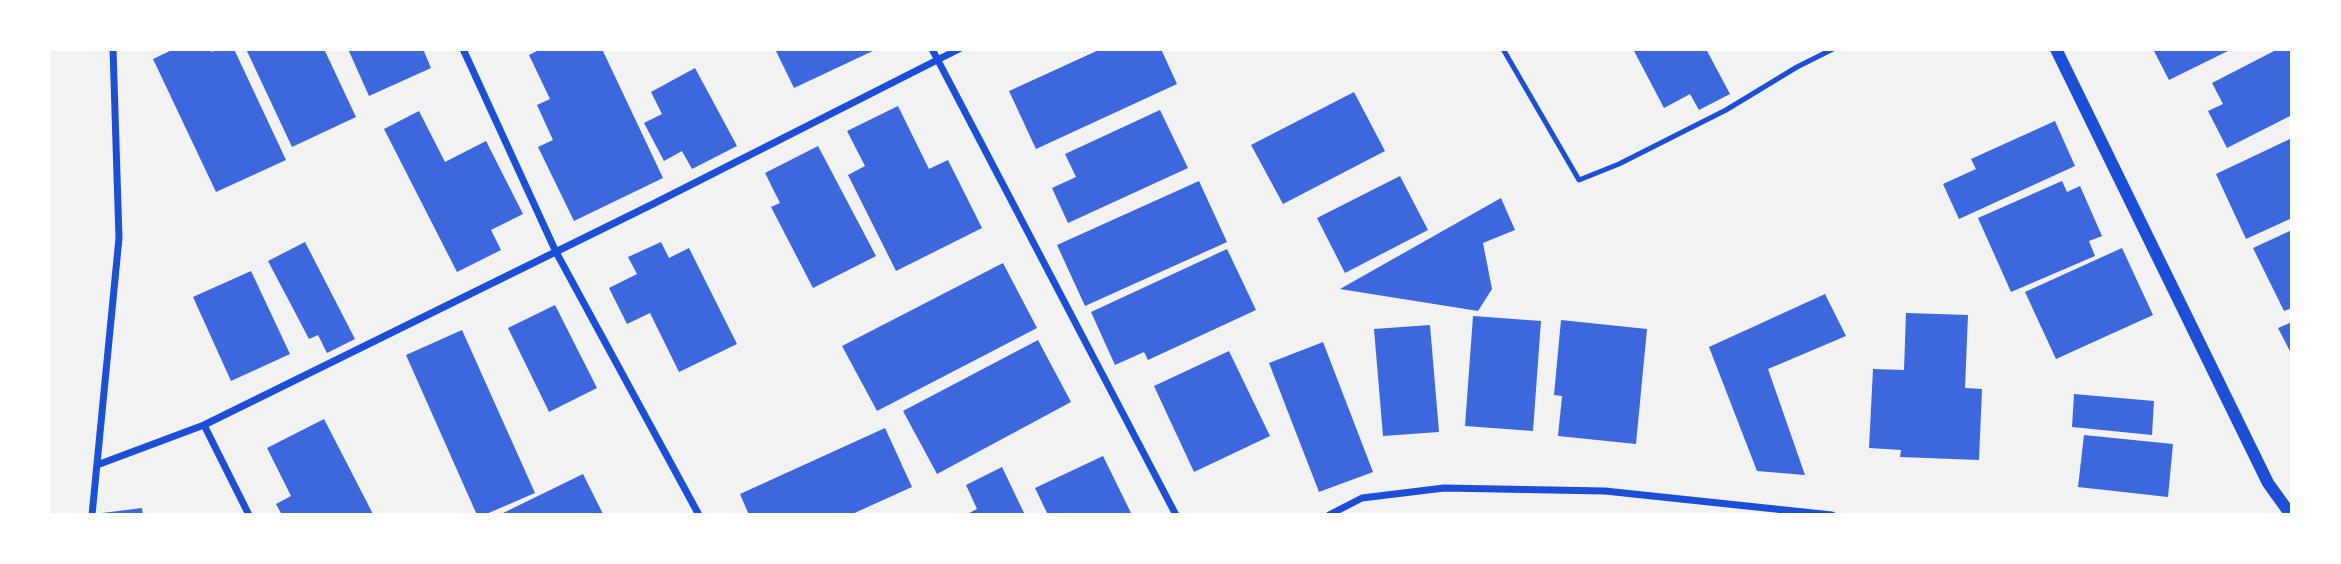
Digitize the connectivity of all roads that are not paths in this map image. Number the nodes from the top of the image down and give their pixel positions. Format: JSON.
{"nodes":[{"id":1,"x":113,"y":49,"type":"edge"},
{"id":2,"x":463,"y":49,"type":"edge"},
{"id":3,"x":932,"y":49,"type":"edge"},
{"id":4,"x":959,"y":49,"type":"edge"},
{"id":5,"x":1503,"y":49,"type":"edge"},
{"id":6,"x":1833,"y":49,"type":"edge"},
{"id":7,"x":2056,"y":49,"type":"edge"},
{"id":8,"x":938,"y":60,"type":"junction"},
{"id":9,"x":556,"y":252,"type":"junction"},
{"id":10,"x":204,"y":425,"type":"junction"},
{"id":11,"x":97,"y":465,"type":"junction"},
{"id":12,"x":92,"y":515,"type":"edge"},
{"id":13,"x":249,"y":515,"type":"edge"},
{"id":14,"x":699,"y":515,"type":"edge"},
{"id":15,"x":1176,"y":515,"type":"edge"},
{"id":16,"x":1329,"y":515,"type":"edge"},
{"id":17,"x":1832,"y":515,"type":"edge"},
{"id":18,"x":2291,"y":515,"type":"edge"}],
"edges":[{"from":1,"to":11,"type":"street"},
{"from":2,"to":9,"type":"street"},
{"from":3,"to":8,"type":"street"},
{"from":4,"to":8,"type":"street"},
{"from":5,"to":6,"type":"lane"},
{"from":7,"to":18,"type":"street"},
{"from":8,"to":9,"type":"street"},
{"from":8,"to":15,"type":"street"},
{"from":9,"to":10,"type":"street"},
{"from":9,"to":14,"type":"street"},
{"from":10,"to":11,"type":"street"},
{"from":10,"to":13,"type":"street"},
{"from":11,"to":12,"type":"street"},
{"from":16,"to":17,"type":"street"}]}
